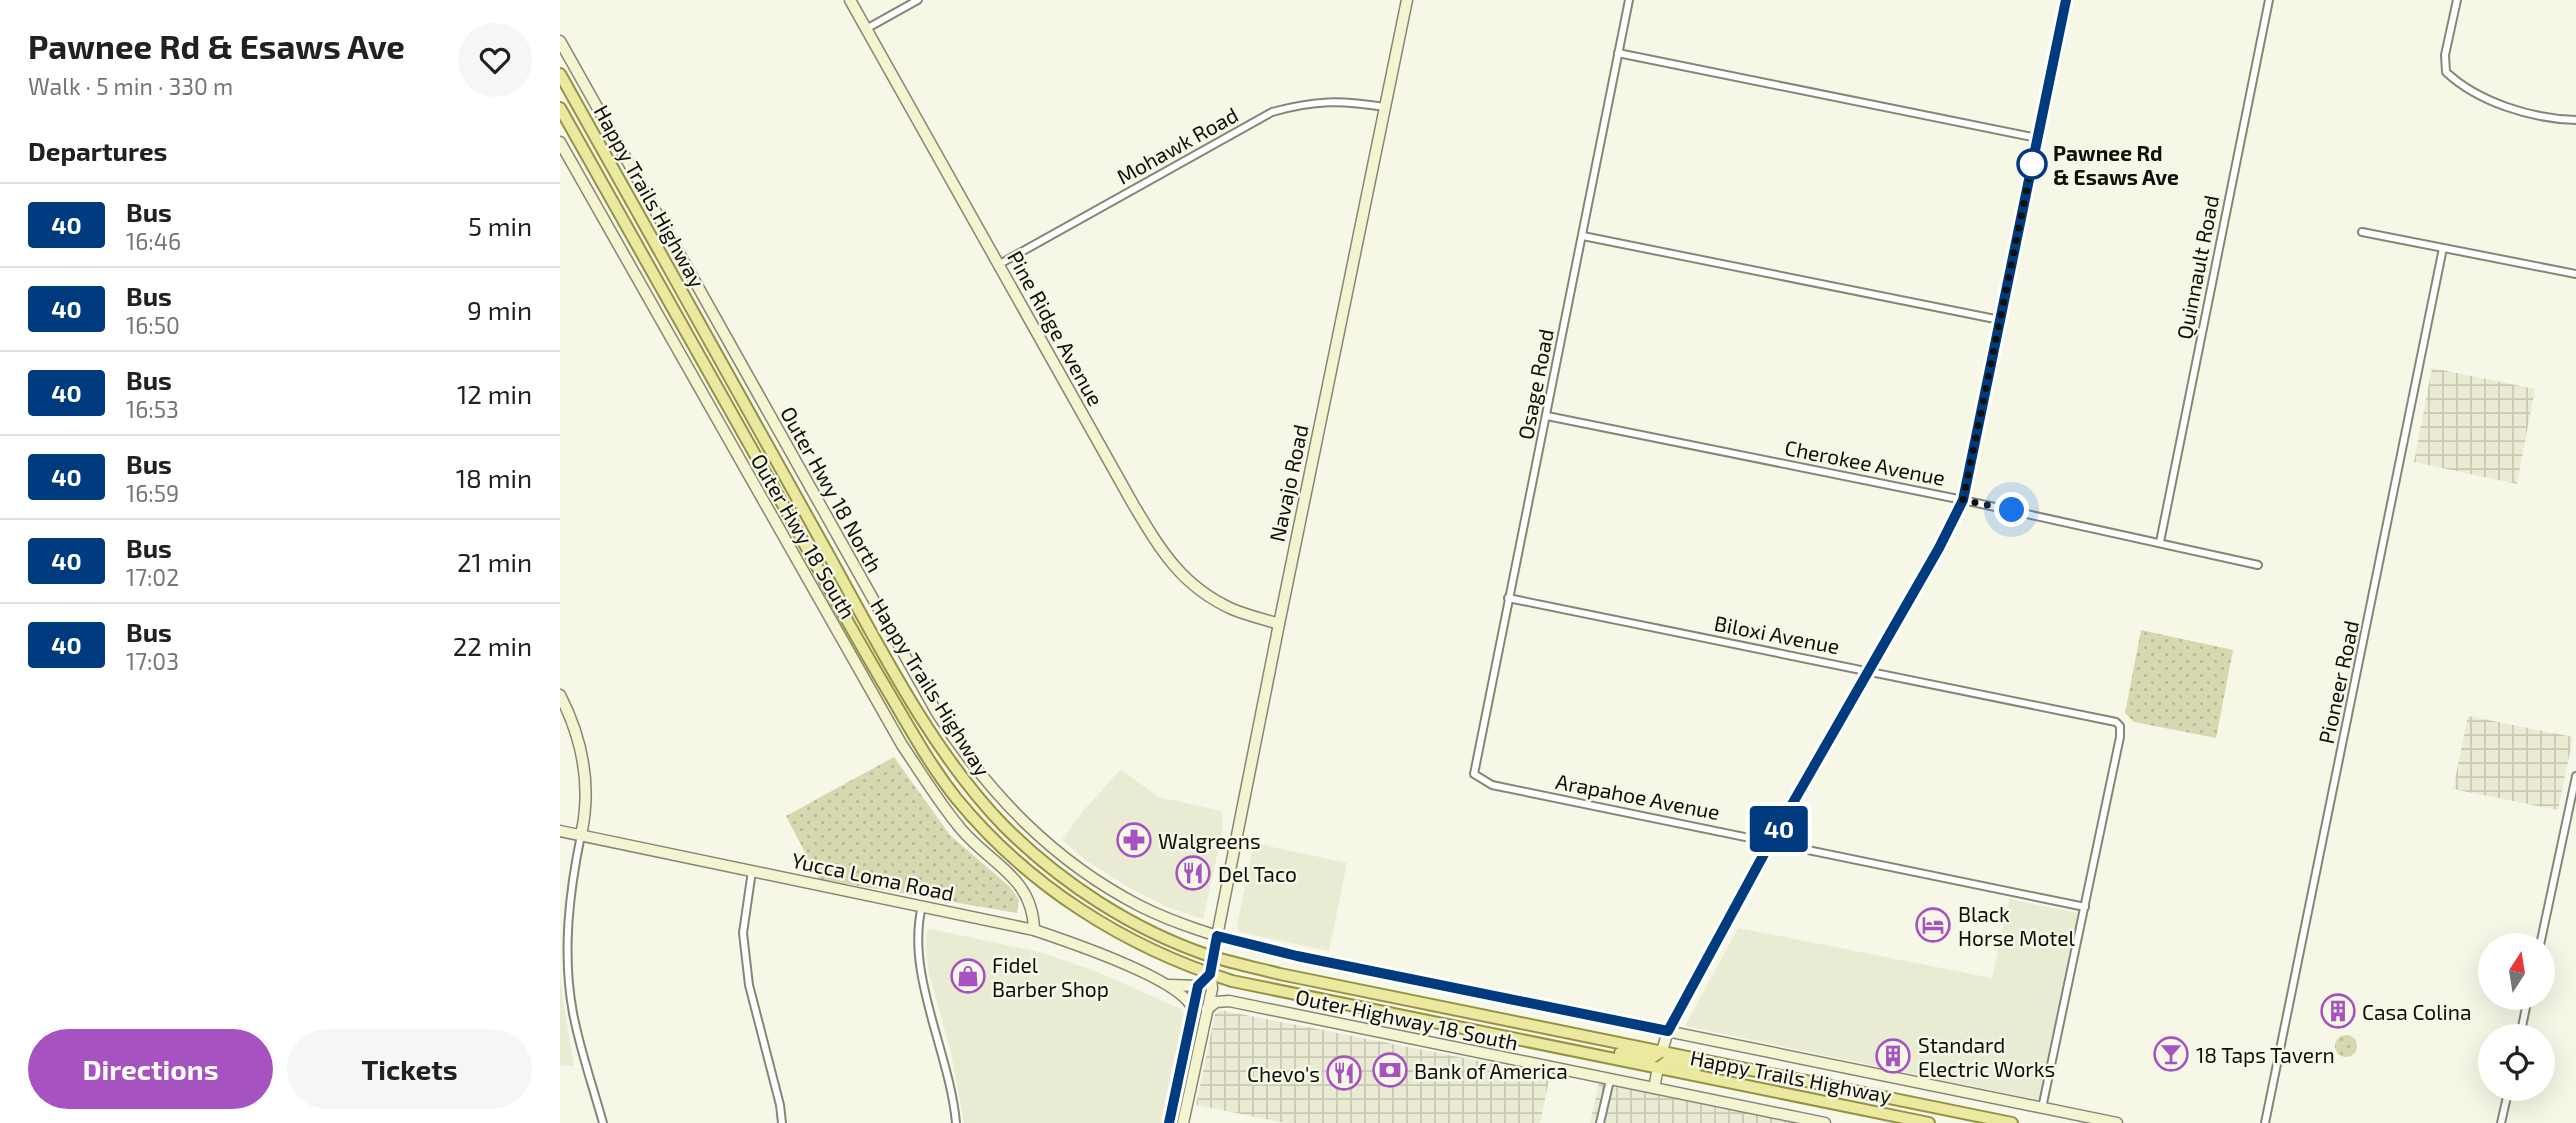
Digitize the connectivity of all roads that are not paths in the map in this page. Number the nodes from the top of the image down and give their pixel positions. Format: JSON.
{"nodes":[{"id":1,"x":850,"y":0,"type":"edge"},
{"id":2,"x":918,"y":0,"type":"edge"},
{"id":3,"x":1407,"y":0,"type":"edge"},
{"id":4,"x":1629,"y":0,"type":"edge"},
{"id":5,"x":2066,"y":0,"type":"edge"},
{"id":6,"x":2269,"y":0,"type":"edge"},
{"id":7,"x":2456,"y":0,"type":"edge"},
{"id":8,"x":866,"y":29,"type":"junction"},
{"id":9,"x":560,"y":41,"type":"edge"},
{"id":10,"x":1618,"y":53,"type":"junction"},
{"id":11,"x":560,"y":74,"type":"edge"},
{"id":12,"x":1385,"y":107,"type":"junction"},
{"id":13,"x":560,"y":108,"type":"edge"},
{"id":14,"x":2576,"y":120,"type":"edge"},
{"id":15,"x":2037,"y":138,"type":"junction"},
{"id":16,"x":560,"y":142,"type":"edge"},
{"id":17,"x":2362,"y":232,"type":"dead end"},
{"id":18,"x":1583,"y":236,"type":"junction"},
{"id":19,"x":2443,"y":248,"type":"junction"},
{"id":20,"x":998,"y":265,"type":"junction"},
{"id":21,"x":2576,"y":274,"type":"edge"},
{"id":22,"x":2000,"y":320,"type":"junction"},
{"id":23,"x":1547,"y":416,"type":"junction"},
{"id":24,"x":1963,"y":500,"type":"junction"},
{"id":25,"x":2160,"y":542,"type":"junction"},
{"id":26,"x":2258,"y":565,"type":"dead end"},
{"id":27,"x":1508,"y":598,"type":"junction"},
{"id":28,"x":1279,"y":624,"type":"junction"},
{"id":29,"x":1869,"y":670,"type":"junction"},
{"id":30,"x":560,"y":695,"type":"edge"},
{"id":31,"x":1474,"y":774,"type":"joint"},
{"id":32,"x":2576,"y":776,"type":"edge"},
{"id":33,"x":560,"y":831,"type":"edge"},
{"id":34,"x":581,"y":835,"type":"junction"},
{"id":35,"x":1771,"y":841,"type":"junction"},
{"id":36,"x":752,"y":871,"type":"junction"},
{"id":37,"x":922,"y":906,"type":"junction"},
{"id":38,"x":2085,"y":907,"type":"junction"},
{"id":39,"x":1034,"y":930,"type":"junction"},
{"id":40,"x":2543,"y":933,"type":"edge"},
{"id":41,"x":1217,"y":936,"type":"junction"},
{"id":42,"x":1214,"y":957,"type":"junction"},
{"id":43,"x":1210,"y":974,"type":"junction"},
{"id":44,"x":1170,"y":985,"type":"junction"},
{"id":45,"x":1198,"y":986,"type":"junction"},
{"id":46,"x":1212,"y":989,"type":"junction"},
{"id":47,"x":1229,"y":1001,"type":"junction"},
{"id":48,"x":1194,"y":1009,"type":"junction"},
{"id":49,"x":1207,"y":1009,"type":"junction"},
{"id":50,"x":1668,"y":1031,"type":"junction"},
{"id":51,"x":1559,"y":1047,"type":"junction"},
{"id":52,"x":1662,"y":1051,"type":"junction"},
{"id":53,"x":1658,"y":1068,"type":"junction"},
{"id":54,"x":1752,"y":1070,"type":"junction"},
{"id":55,"x":1610,"y":1080,"type":"junction"},
{"id":56,"x":1654,"y":1088,"type":"junction"},
{"id":57,"x":2506,"y":1101,"type":"edge"},
{"id":58,"x":2042,"y":1108,"type":"junction"},
{"id":59,"x":603,"y":1123,"type":"edge"},
{"id":60,"x":782,"y":1123,"type":"edge"},
{"id":61,"x":956,"y":1123,"type":"edge"},
{"id":62,"x":1170,"y":1123,"type":"edge"},
{"id":63,"x":1183,"y":1123,"type":"edge"},
{"id":64,"x":1600,"y":1123,"type":"edge"},
{"id":65,"x":1825,"y":1123,"type":"edge"},
{"id":66,"x":1929,"y":1123,"type":"edge"},
{"id":67,"x":2012,"y":1123,"type":"edge"},
{"id":68,"x":2117,"y":1123,"type":"edge"},
{"id":69,"x":2265,"y":1123,"type":"edge"},
{"id":70,"x":2501,"y":1123,"type":"edge"}],
"edges":[{"from":1,"to":8,"type":"street","name":"Pine Ridge Avenue"},
{"from":2,"to":8,"type":"street"},
{"from":3,"to":12,"type":"street","name":"Navajo Road"},
{"from":4,"to":10,"type":"street","name":"Osage Road"},
{"from":5,"to":15,"type":"street"},
{"from":6,"to":25,"type":"street","name":"Quinnault Road"},
{"from":7,"to":14,"type":"street"},
{"from":8,"to":20,"type":"street","name":"Pine Ridge Avenue"},
{"from":9,"to":41,"type":"street","name":"Outer Hwy 18 North"},
{"from":10,"to":15,"type":"street"},
{"from":10,"to":18,"type":"street","name":"Osage Road"},
{"from":11,"to":42,"type":"main road","name":"Happy Trails Highway"},
{"from":12,"to":20,"type":"street","name":"Mohawk Road"},
{"from":12,"to":28,"type":"street","name":"Navajo Road"},
{"from":13,"to":43,"type":"main road","name":"Happy Trails Highway"},
{"from":15,"to":22,"type":"street"},
{"from":16,"to":39,"type":"street","name":"Outer Hwy 18 South"},
{"from":17,"to":19,"type":"street"},
{"from":18,"to":22,"type":"street"},
{"from":18,"to":23,"type":"street","name":"Osage Road"},
{"from":19,"to":21,"type":"street"},
{"from":19,"to":69,"type":"street","name":"Pioneer Road"},
{"from":20,"to":28,"type":"street","name":"Pine Ridge Avenue"},
{"from":22,"to":24,"type":"street"},
{"from":23,"to":24,"type":"street","name":"Cherokee Avenue"},
{"from":23,"to":27,"type":"street","name":"Osage Road"},
{"from":24,"to":25,"type":"street","name":"Cherokee Avenue"},
{"from":24,"to":29,"type":"street"},
{"from":25,"to":26,"type":"street","name":"Cherokee Avenue"},
{"from":27,"to":29,"type":"street","name":"Biloxi Avenue"},
{"from":27,"to":31,"type":"street","name":"Osage Road"},
{"from":28,"to":41,"type":"street","name":"Navajo Road"},
{"from":29,"to":35,"type":"street"},
{"from":29,"to":38,"type":"street","name":"Biloxi Avenue"},
{"from":30,"to":34,"type":"street"},
{"from":31,"to":35,"type":"street","name":"Arapahoe Avenue"},
{"from":32,"to":40,"type":"street"},
{"from":33,"to":34,"type":"street","name":"Yucca Loma Road"},
{"from":34,"to":36,"type":"street","name":"Yucca Loma Road"},
{"from":34,"to":59,"type":"street"},
{"from":35,"to":38,"type":"street","name":"Arapahoe Avenue"},
{"from":35,"to":50,"type":"street"},
{"from":36,"to":37,"type":"street","name":"Yucca Loma Road"},
{"from":36,"to":60,"type":"street"},
{"from":37,"to":39,"type":"street","name":"Yucca Loma Road"},
{"from":37,"to":61,"type":"street"},
{"from":38,"to":58,"type":"street"},
{"from":39,"to":44,"type":"street","name":"Yucca Loma Road"},
{"from":41,"to":42,"type":"street","name":"Navajo Road"},
{"from":41,"to":50,"type":"street","name":"Outer Hwy 18 North"},
{"from":42,"to":43,"type":"street","name":"Navajo Road"},
{"from":42,"to":52,"type":"main road","name":"Happy Trails Highway"},
{"from":43,"to":45,"type":"street"},
{"from":43,"to":46,"type":"street","name":"Navajo Road"},
{"from":43,"to":51,"type":"main road","name":"Happy Trails Highway"},
{"from":44,"to":45,"type":"street"},
{"from":44,"to":48,"type":"street"},
{"from":45,"to":48,"type":"street"},
{"from":46,"to":47,"type":"street"},
{"from":46,"to":49,"type":"street","name":"Navajo Road"},
{"from":47,"to":49,"type":"street"},
{"from":47,"to":55,"type":"street","name":"Outer Highway 18 South"},
{"from":48,"to":62,"type":"street"},
{"from":49,"to":63,"type":"street","name":"Navajo Road"},
{"from":50,"to":52,"type":"street"},
{"from":50,"to":58,"type":"street","name":"Outer Hwy 18 North"},
{"from":51,"to":52,"type":"main road"},
{"from":51,"to":53,"type":"main road","name":"Happy Trails Highway"},
{"from":52,"to":54,"type":"main road","name":"Happy Trails Highway"},
{"from":53,"to":54,"type":"main road"},
{"from":53,"to":56,"type":"street"},
{"from":53,"to":66,"type":"main road","name":"Happy Trails Highway"},
{"from":54,"to":67,"type":"main road","name":"Happy Trails Highway"},
{"from":55,"to":56,"type":"street","name":"Outer Highway 18 South"},
{"from":55,"to":64,"type":"street"},
{"from":56,"to":65,"type":"street","name":"Outer Highway 18 South"},
{"from":57,"to":70,"type":"street"},
{"from":58,"to":68,"type":"street","name":"Outer Hwy 18 North"}]}
